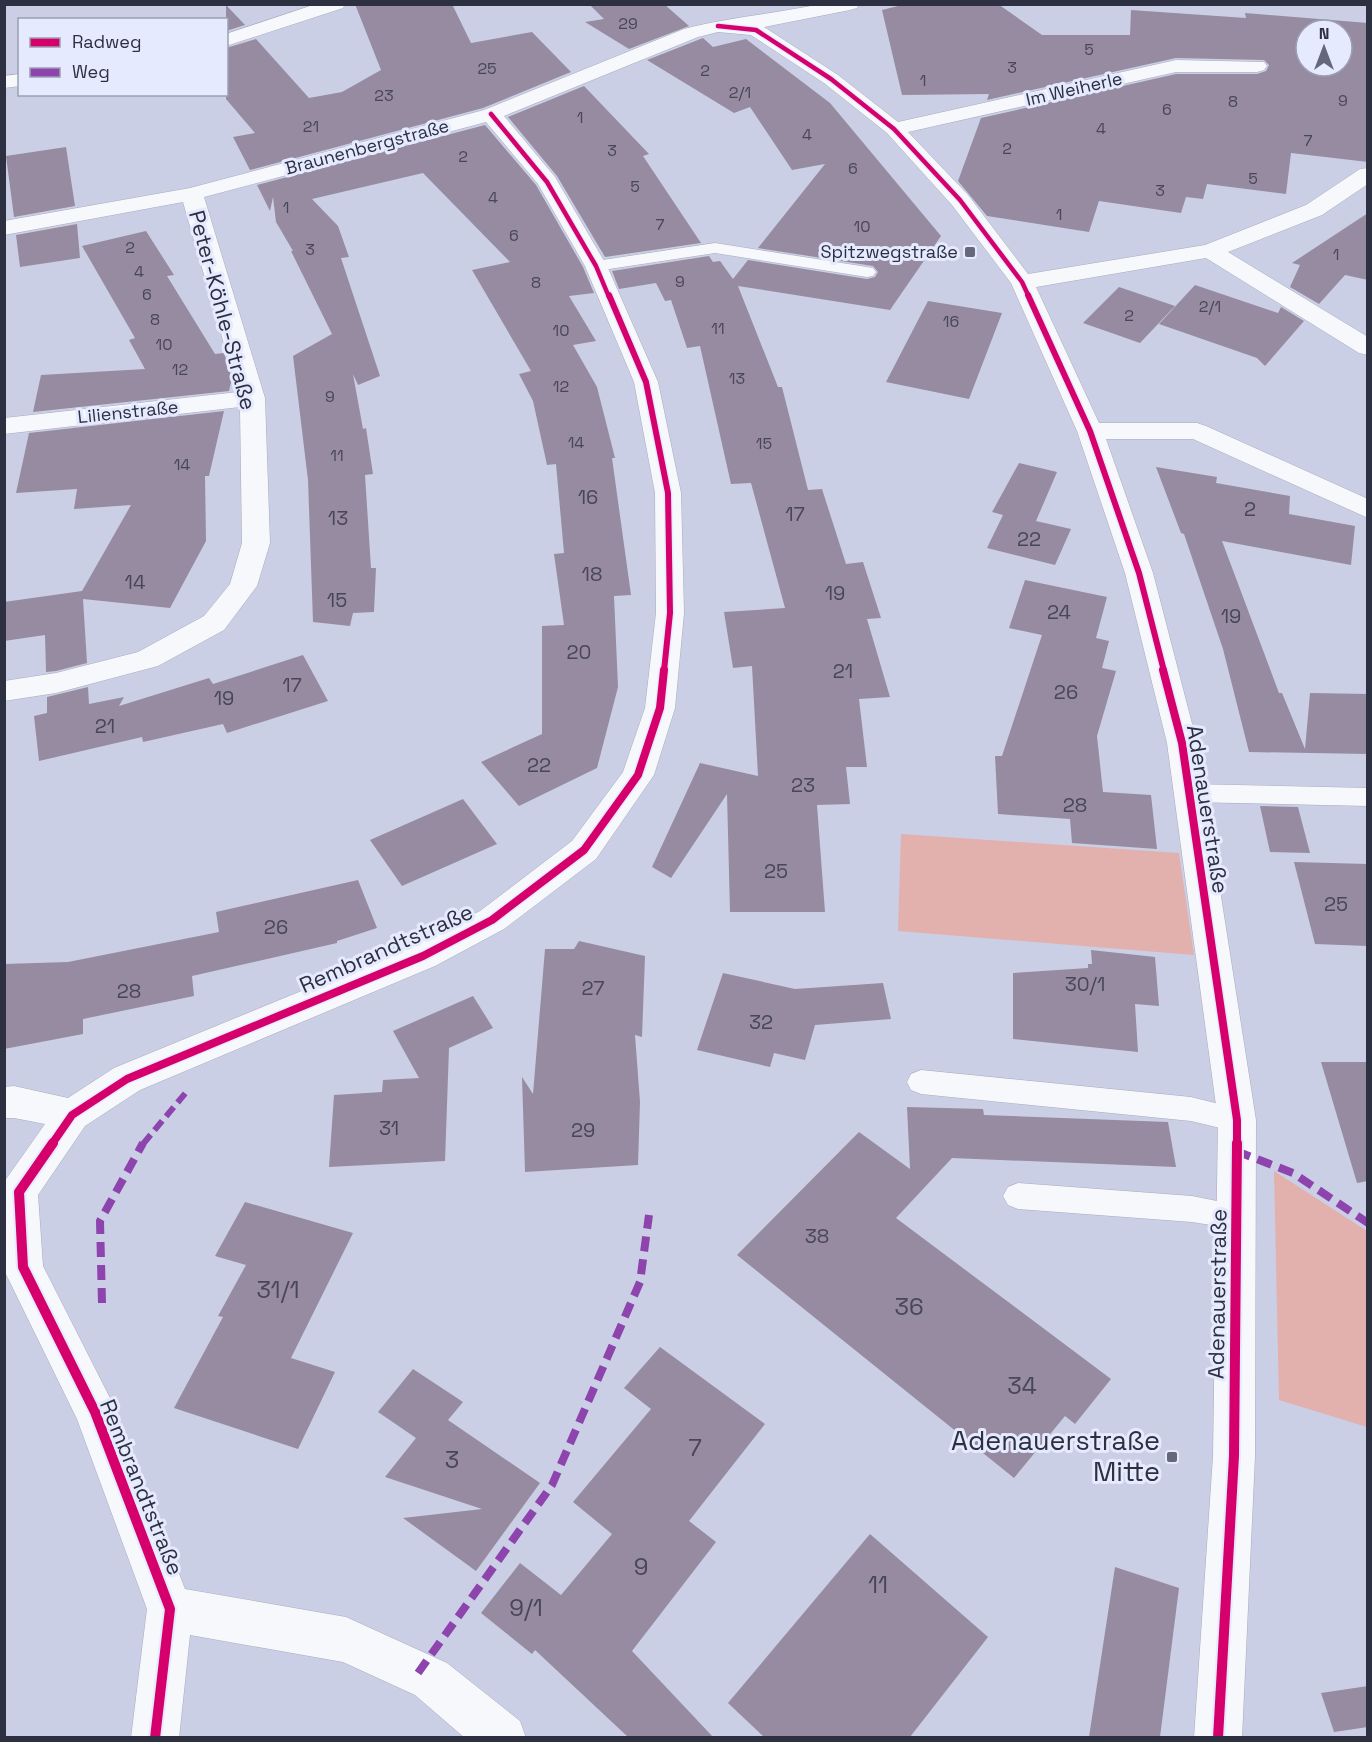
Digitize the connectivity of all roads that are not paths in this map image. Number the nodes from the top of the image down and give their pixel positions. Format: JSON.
{"nodes":[{"id":1,"x":336,"y":4,"type":"edge"},
{"id":2,"x":850,"y":4,"type":"edge"},
{"id":3,"x":716,"y":15,"type":"edge"},
{"id":4,"x":228,"y":39,"type":"edge"},
{"id":5,"x":1257,"y":66,"type":"dead end"},
{"id":6,"x":491,"y":114,"type":"junction"},
{"id":7,"x":894,"y":129,"type":"junction"},
{"id":8,"x":1368,"y":174,"type":"edge"},
{"id":9,"x":192,"y":194,"type":"junction"},
{"id":10,"x":4,"y":228,"type":"edge"},
{"id":11,"x":1210,"y":251,"type":"junction"},
{"id":12,"x":596,"y":266,"type":"junction"},
{"id":13,"x":867,"y":272,"type":"dead end"},
{"id":14,"x":1022,"y":282,"type":"junction"},
{"id":15,"x":1368,"y":348,"type":"edge"},
{"id":16,"x":252,"y":398,"type":"junction"},
{"id":17,"x":4,"y":426,"type":"edge"},
{"id":18,"x":1090,"y":431,"type":"junction"},
{"id":19,"x":1368,"y":510,"type":"edge"},
{"id":20,"x":4,"y":691,"type":"edge"},
{"id":21,"x":1189,"y":793,"type":"junction"},
{"id":22,"x":1368,"y":797,"type":"edge"},
{"id":23,"x":921,"y":1082,"type":"dead end"},
{"id":24,"x":4,"y":1103,"type":"edge"},
{"id":25,"x":72,"y":1115,"type":"junction"},
{"id":26,"x":1237,"y":1120,"type":"junction"},
{"id":27,"x":1018,"y":1196,"type":"dead end"},
{"id":28,"x":1236,"y":1216,"type":"junction"},
{"id":29,"x":170,"y":1609,"type":"junction"},
{"id":30,"x":155,"y":1737,"type":"edge"},
{"id":31,"x":503,"y":1737,"type":"edge"},
{"id":32,"x":1218,"y":1737,"type":"edge"}],
"edges":[{"from":1,"to":4,"type":"street"},
{"from":2,"to":3,"type":"street"},
{"from":3,"to":6,"type":"street","name":"Braunenbergstraße"},
{"from":3,"to":7,"type":"street","name":"Adenauerstraße"},
{"from":5,"to":7,"type":"street","name":"Im Weiherle"},
{"from":6,"to":9,"type":"street","name":"Braunenbergstraße"},
{"from":6,"to":12,"type":"street","name":"Rembrandtstraße"},
{"from":7,"to":14,"type":"street","name":"Adenauerstraße"},
{"from":8,"to":11,"type":"street"},
{"from":9,"to":10,"type":"street","name":"Braunenbergstraße"},
{"from":9,"to":16,"type":"street","name":"Peter-Köhle-Straße"},
{"from":11,"to":14,"type":"street"},
{"from":11,"to":15,"type":"street"},
{"from":12,"to":13,"type":"lane"},
{"from":12,"to":25,"type":"street","name":"Rembrandtstraße"},
{"from":14,"to":18,"type":"street","name":"Adenauerstraße"},
{"from":16,"to":17,"type":"street","name":"Lilienstraße"},
{"from":16,"to":20,"type":"street","name":"Peter-Köhle-Straße"},
{"from":18,"to":19,"type":"street"},
{"from":18,"to":21,"type":"street","name":"Adenauerstraße"},
{"from":21,"to":22,"type":"lane"},
{"from":21,"to":26,"type":"street","name":"Adenauerstraße"},
{"from":23,"to":26,"type":"lane"},
{"from":24,"to":25,"type":"street"},
{"from":25,"to":29,"type":"street","name":"Rembrandtstraße"},
{"from":26,"to":28,"type":"street","name":"Adenauerstraße"},
{"from":27,"to":28,"type":"lane"},
{"from":28,"to":32,"type":"street","name":"Adenauerstraße"},
{"from":29,"to":30,"type":"street","name":"Rembrandtstraße"},
{"from":29,"to":31,"type":"street"}]}
